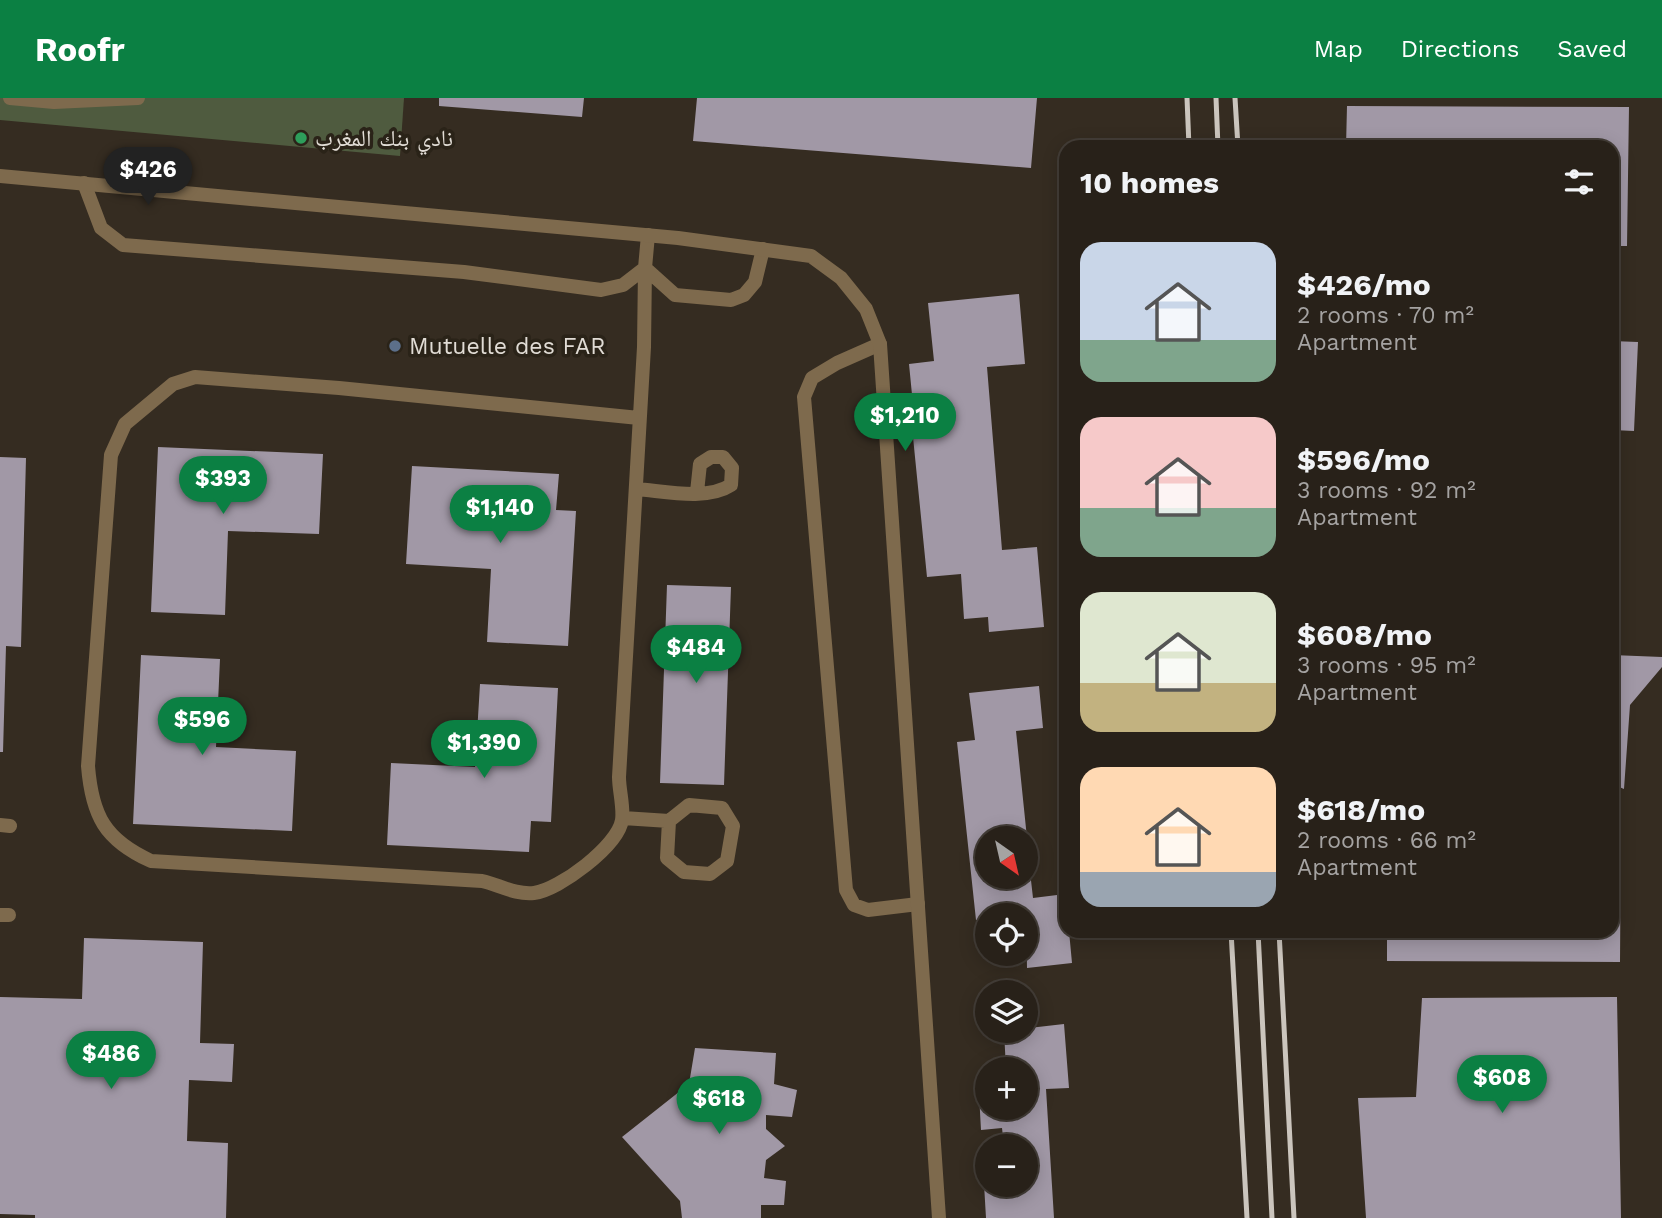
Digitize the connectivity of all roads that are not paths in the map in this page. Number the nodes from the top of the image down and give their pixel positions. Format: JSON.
{"nodes":[{"id":1,"x":10,"y":98,"type":"edge"},
{"id":2,"x":138,"y":98,"type":"edge"},
{"id":3,"x":0,"y":176,"type":"edge"},
{"id":4,"x":84,"y":183,"type":"junction"},
{"id":5,"x":648,"y":235,"type":"junction"},
{"id":6,"x":763,"y":249,"type":"junction"},
{"id":7,"x":645,"y":268,"type":"junction"},
{"id":8,"x":880,"y":344,"type":"junction"},
{"id":9,"x":639,"y":418,"type":"junction"},
{"id":10,"x":636,"y":489,"type":"junction"},
{"id":11,"x":697,"y":492,"type":"dead end"},
{"id":12,"x":623,"y":818,"type":"junction"},
{"id":13,"x":669,"y":821,"type":"junction"},
{"id":14,"x":918,"y":904,"type":"junction"},
{"id":15,"x":939,"y":1218,"type":"edge"}],
"edges":[{"from":1,"to":2,"type":"street"},
{"from":3,"to":4,"type":"street"},
{"from":4,"to":5,"type":"street"},
{"from":4,"to":7,"type":"street"},
{"from":5,"to":6,"type":"street"},
{"from":5,"to":7,"type":"street"},
{"from":6,"to":7,"type":"street"},
{"from":6,"to":8,"type":"street"},
{"from":7,"to":9,"type":"street"},
{"from":8,"to":14,"type":"street"},
{"from":8,"to":14,"type":"street"},
{"from":9,"to":10,"type":"street"},
{"from":9,"to":12,"type":"street"},
{"from":10,"to":11,"type":"street"},
{"from":10,"to":12,"type":"street"},
{"from":12,"to":13,"type":"street"},
{"from":13,"to":13,"type":"street"},
{"from":14,"to":15,"type":"street"}]}
